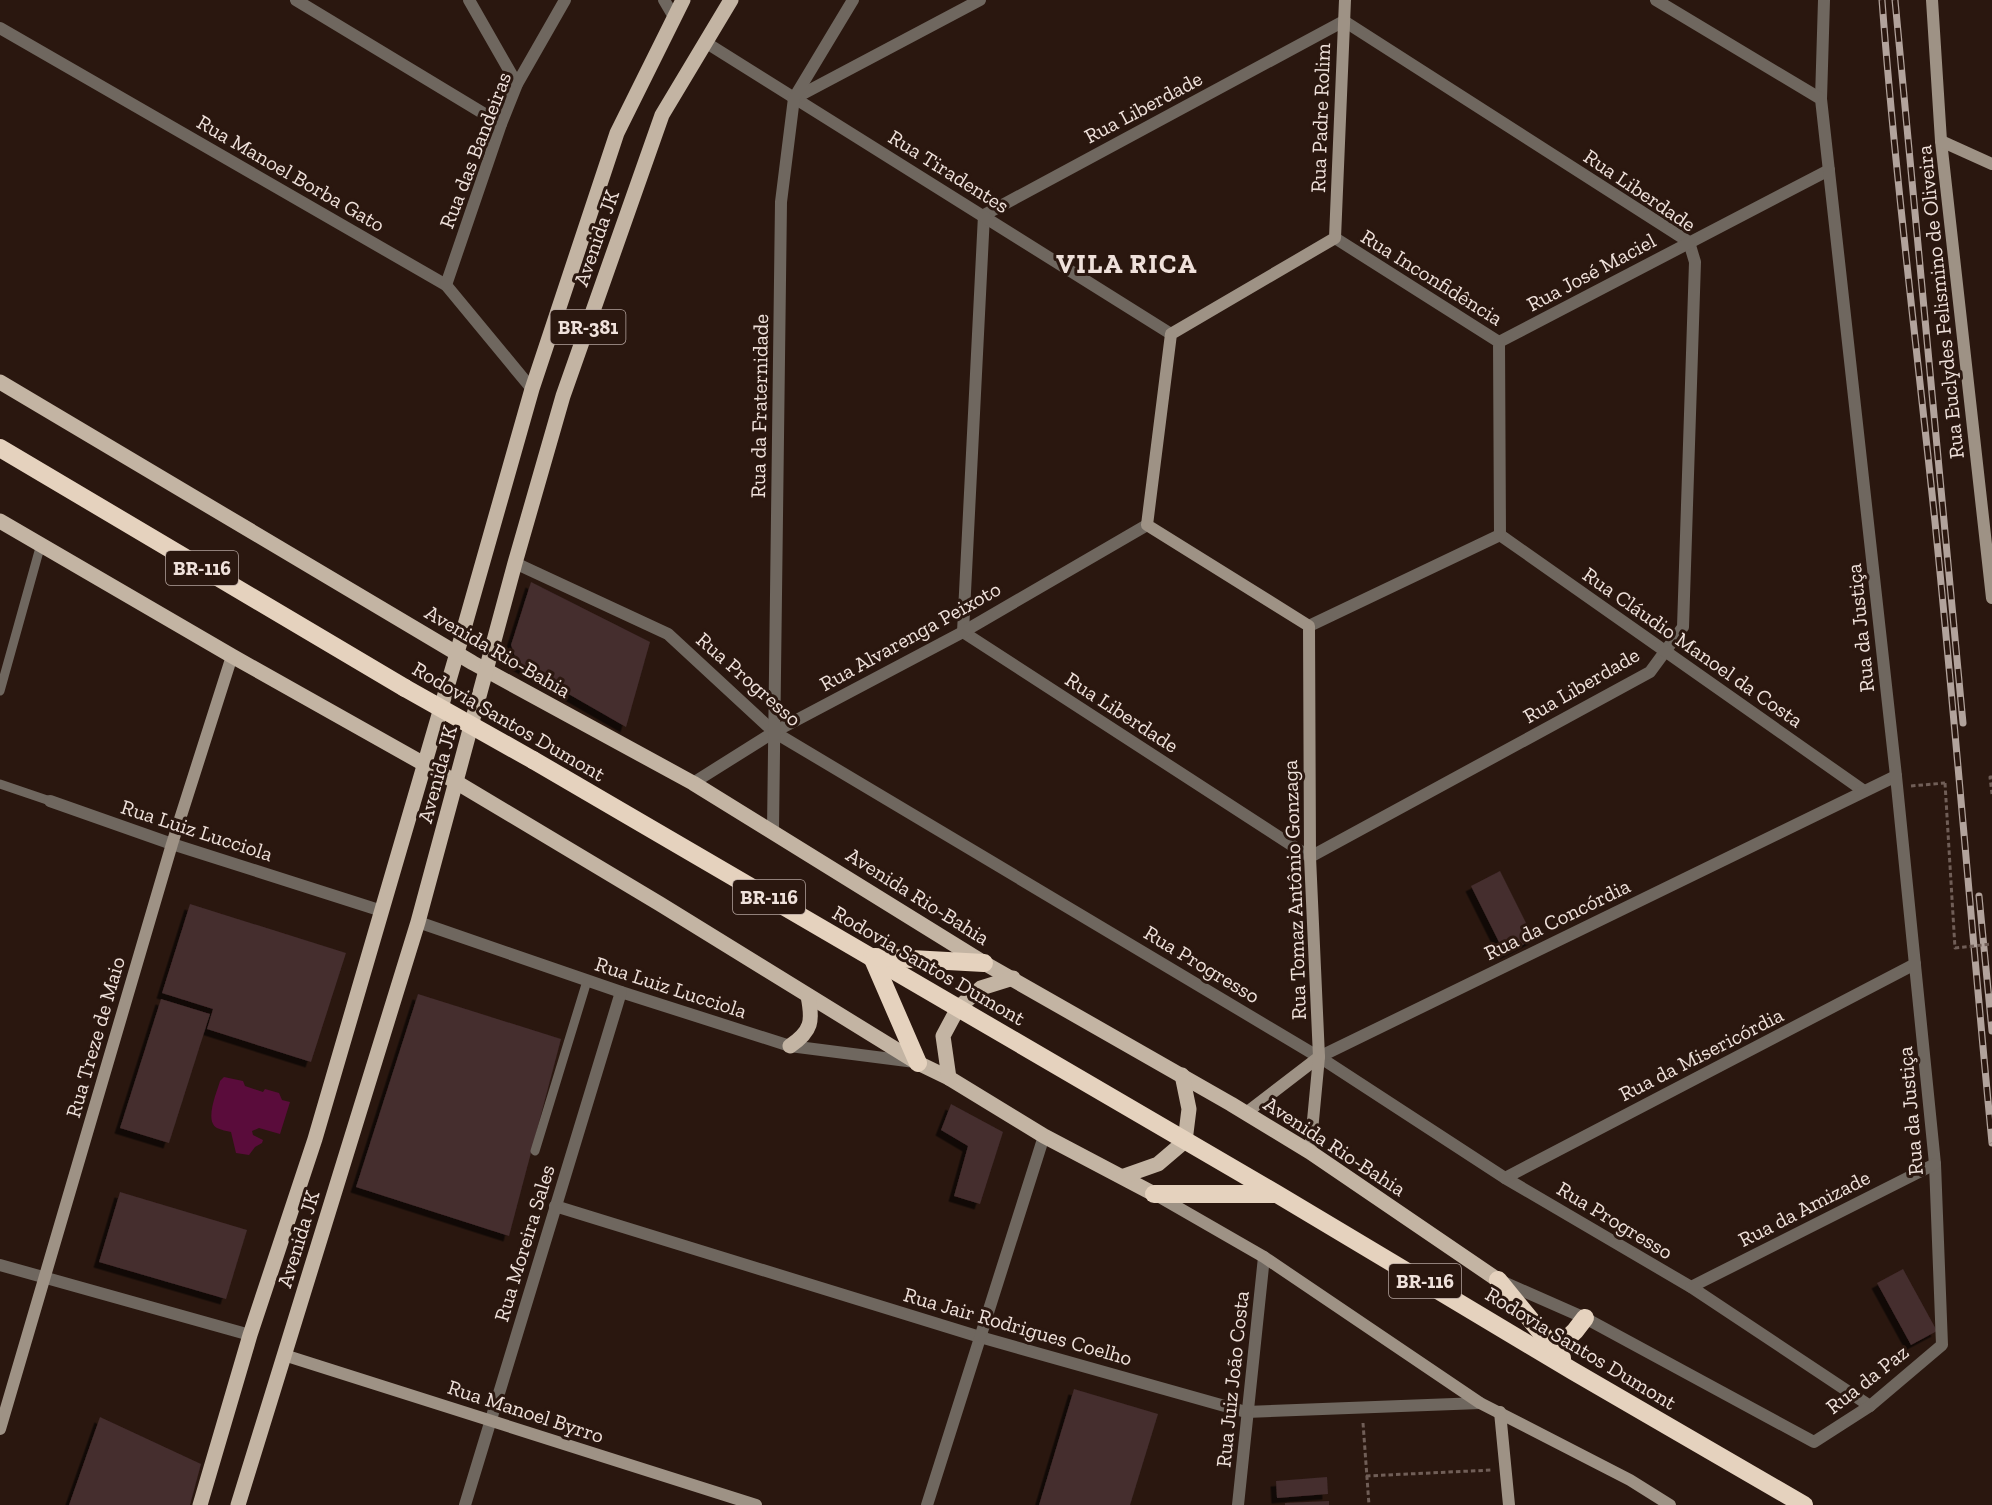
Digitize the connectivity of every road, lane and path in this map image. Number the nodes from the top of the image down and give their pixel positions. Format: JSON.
{"nodes":[{"id":1,"x":296,"y":0,"type":"edge"},
{"id":2,"x":469,"y":0,"type":"edge"},
{"id":3,"x":565,"y":0,"type":"edge"},
{"id":4,"x":664,"y":0,"type":"edge"},
{"id":5,"x":683,"y":0,"type":"edge"},
{"id":6,"x":730,"y":0,"type":"edge"},
{"id":7,"x":853,"y":0,"type":"edge"},
{"id":8,"x":980,"y":0,"type":"edge"},
{"id":9,"x":1345,"y":0,"type":"edge"},
{"id":10,"x":1656,"y":0,"type":"edge"},
{"id":11,"x":1824,"y":0,"type":"edge"},
{"id":12,"x":1932,"y":0,"type":"edge"},
{"id":13,"x":674,"y":17,"type":"junction"},
{"id":14,"x":1344,"y":21,"type":"junction"},
{"id":15,"x":0,"y":28,"type":"edge"},
{"id":16,"x":705,"y":42,"type":"junction"},
{"id":17,"x":517,"y":84,"type":"junction"},
{"id":18,"x":794,"y":98,"type":"junction"},
{"id":19,"x":1821,"y":99,"type":"junction"},
{"id":20,"x":501,"y":124,"type":"junction"},
{"id":21,"x":1941,"y":141,"type":"junction"},
{"id":22,"x":1992,"y":164,"type":"edge"},
{"id":23,"x":1829,"y":170,"type":"junction"},
{"id":24,"x":984,"y":215,"type":"junction"},
{"id":25,"x":1335,"y":238,"type":"junction"},
{"id":26,"x":1689,"y":242,"type":"junction"},
{"id":27,"x":446,"y":285,"type":"junction"},
{"id":28,"x":1171,"y":334,"type":"junction"},
{"id":29,"x":1499,"y":342,"type":"junction"},
{"id":30,"x":0,"y":382,"type":"edge"},
{"id":31,"x":532,"y":389,"type":"junction"},
{"id":32,"x":0,"y":448,"type":"edge"},
{"id":33,"x":0,"y":521,"type":"edge"},
{"id":34,"x":1147,"y":525,"type":"junction"},
{"id":35,"x":1500,"y":535,"type":"junction"},
{"id":36,"x":41,"y":544,"type":"junction"},
{"id":37,"x":515,"y":562,"type":"junction"},
{"id":38,"x":1992,"y":598,"type":"edge"},
{"id":39,"x":1309,"y":627,"type":"junction"},
{"id":40,"x":963,"y":632,"type":"junction"},
{"id":41,"x":1666,"y":651,"type":"junction"},
{"id":42,"x":457,"y":653,"type":"junction"},
{"id":43,"x":232,"y":656,"type":"junction"},
{"id":44,"x":487,"y":670,"type":"junction"},
{"id":45,"x":0,"y":691,"type":"edge"},
{"id":46,"x":774,"y":732,"type":"junction"},
{"id":47,"x":424,"y":764,"type":"junction"},
{"id":48,"x":1991,"y":777,"type":"edge"},
{"id":49,"x":1896,"y":781,"type":"junction"},
{"id":50,"x":456,"y":782,"type":"junction"},
{"id":51,"x":693,"y":783,"type":"junction"},
{"id":52,"x":0,"y":784,"type":"edge"},
{"id":53,"x":1864,"y":791,"type":"junction"},
{"id":54,"x":1992,"y":794,"type":"edge"},
{"id":55,"x":50,"y":801,"type":"joint"},
{"id":56,"x":773,"y":830,"type":"junction"},
{"id":57,"x":172,"y":844,"type":"junction"},
{"id":58,"x":1310,"y":857,"type":"junction"},
{"id":59,"x":382,"y":911,"type":"junction"},
{"id":60,"x":418,"y":922,"type":"junction"},
{"id":61,"x":1992,"y":944,"type":"edge"},
{"id":62,"x":872,"y":957,"type":"junction"},
{"id":63,"x":984,"y":963,"type":"junction"},
{"id":64,"x":1915,"y":964,"type":"junction"},
{"id":65,"x":1013,"y":978,"type":"junction"},
{"id":66,"x":587,"y":981,"type":"junction"},
{"id":67,"x":621,"y":992,"type":"junction"},
{"id":68,"x":808,"y":996,"type":"junction"},
{"id":69,"x":957,"y":1008,"type":"junction"},
{"id":70,"x":790,"y":1046,"type":"junction"},
{"id":71,"x":1319,"y":1058,"type":"junction"},
{"id":72,"x":918,"y":1063,"type":"junction"},
{"id":73,"x":1182,"y":1076,"type":"junction"},
{"id":74,"x":949,"y":1078,"type":"junction"},
{"id":75,"x":1246,"y":1113,"type":"junction"},
{"id":76,"x":1044,"y":1136,"type":"junction"},
{"id":77,"x":1185,"y":1141,"type":"junction"},
{"id":78,"x":535,"y":1151,"type":"dead end"},
{"id":79,"x":1310,"y":1152,"type":"junction"},
{"id":80,"x":1935,"y":1164,"type":"junction"},
{"id":81,"x":1124,"y":1176,"type":"junction"},
{"id":82,"x":1505,"y":1178,"type":"junction"},
{"id":83,"x":1154,"y":1194,"type":"junction"},
{"id":84,"x":1277,"y":1194,"type":"junction"},
{"id":85,"x":555,"y":1206,"type":"junction"},
{"id":86,"x":1264,"y":1257,"type":"junction"},
{"id":87,"x":0,"y":1265,"type":"edge"},
{"id":88,"x":46,"y":1278,"type":"junction"},
{"id":89,"x":1498,"y":1280,"type":"junction"},
{"id":90,"x":1691,"y":1287,"type":"junction"},
{"id":91,"x":1585,"y":1318,"type":"junction"},
{"id":92,"x":250,"y":1335,"type":"junction"},
{"id":93,"x":980,"y":1337,"type":"junction"},
{"id":94,"x":1942,"y":1345,"type":"joint"},
{"id":95,"x":1555,"y":1350,"type":"junction"},
{"id":96,"x":284,"y":1355,"type":"junction"},
{"id":97,"x":1573,"y":1371,"type":"junction"},
{"id":98,"x":1480,"y":1403,"type":"junction"},
{"id":99,"x":1870,"y":1406,"type":"junction"},
{"id":100,"x":1361,"y":1407,"type":"junction"},
{"id":101,"x":1246,"y":1412,"type":"junction"},
{"id":102,"x":1500,"y":1412,"type":"junction"},
{"id":103,"x":491,"y":1420,"type":"junction"},
{"id":104,"x":0,"y":1429,"type":"edge"},
{"id":105,"x":1814,"y":1442,"type":"joint"},
{"id":106,"x":1506,"y":1469,"type":"junction"},
{"id":107,"x":1366,"y":1476,"type":"junction"},
{"id":108,"x":200,"y":1505,"type":"edge"},
{"id":109,"x":238,"y":1505,"type":"edge"},
{"id":110,"x":465,"y":1505,"type":"edge"},
{"id":111,"x":756,"y":1505,"type":"edge"},
{"id":112,"x":927,"y":1505,"type":"edge"},
{"id":113,"x":1238,"y":1505,"type":"edge"},
{"id":114,"x":1369,"y":1505,"type":"edge"},
{"id":115,"x":1509,"y":1505,"type":"edge"},
{"id":116,"x":1670,"y":1505,"type":"edge"},
{"id":117,"x":1804,"y":1505,"type":"edge"}],
"edges":[{"from":1,"to":20,"type":"street"},
{"from":2,"to":17,"type":"street"},
{"from":3,"to":17,"type":"street","name":"Rua das Bandeiras"},
{"from":4,"to":13,"type":"street"},
{"from":5,"to":13,"type":"main road","name":"Avenida JK","number":"BR-381"},
{"from":6,"to":16,"type":"main road","name":"Avenida JK","number":"BR-381"},
{"from":7,"to":18,"type":"street","name":"Rua da Fraternidade"},
{"from":8,"to":18,"type":"street"},
{"from":9,"to":14,"type":"street","name":"Rua Padre Rolim"},
{"from":10,"to":19,"type":"street"},
{"from":11,"to":19,"type":"street","name":"Rua da Justiça"},
{"from":12,"to":21,"type":"street","name":"Rua Euclydes Felismino de Oliveira"},
{"from":13,"to":31,"type":"main road","name":"Avenida JK","number":"BR-381"},
{"from":14,"to":24,"type":"street","name":"Rua Liberdade"},
{"from":14,"to":25,"type":"street","name":"Rua Padre Rolim"},
{"from":14,"to":26,"type":"street","name":"Rua Liberdade"},
{"from":15,"to":27,"type":"street","name":"Rua Manoel Borba Gato"},
{"from":16,"to":18,"type":"street","name":"Rua Tiradentes"},
{"from":16,"to":37,"type":"main road","name":"Avenida JK","number":"BR-381"},
{"from":17,"to":20,"type":"street","name":"Rua das Bandeiras"},
{"from":18,"to":24,"type":"street","name":"Rua Tiradentes"},
{"from":18,"to":46,"type":"street","name":"Rua da Fraternidade"},
{"from":19,"to":23,"type":"street","name":"Rua da Justiça"},
{"from":20,"to":27,"type":"street","name":"Rua das Bandeiras"},
{"from":21,"to":22,"type":"street"},
{"from":21,"to":38,"type":"street","name":"Rua Euclydes Felismino de Oliveira"},
{"from":23,"to":26,"type":"street","name":"Rua José Maciel"},
{"from":23,"to":49,"type":"street","name":"Rua da Justiça"},
{"from":24,"to":28,"type":"street","name":"Rua Tiradentes"},
{"from":24,"to":40,"type":"street"},
{"from":25,"to":28,"type":"street","name":"Rua Inconfidência"},
{"from":25,"to":29,"type":"street","name":"Rua Inconfidência"},
{"from":26,"to":29,"type":"street","name":"Rua José Maciel"},
{"from":26,"to":41,"type":"street","name":"Rua Liberdade"},
{"from":27,"to":31,"type":"street","name":"Rua Manoel Borba Gato"},
{"from":28,"to":34,"type":"street"},
{"from":29,"to":35,"type":"street","name":"Rua Inconfidência"},
{"from":30,"to":42,"type":"main road","name":"Avenida Rio-Bahia"},
{"from":31,"to":42,"type":"main road","name":"Avenida JK","number":"BR-381"},
{"from":32,"to":62,"type":"highway","name":"Rodovia Santos Dumont","number":"BR-116","bridge":true},
{"from":33,"to":36,"type":"main road"},
{"from":34,"to":39,"type":"street"},
{"from":34,"to":40,"type":"street","name":"Rua Alvarenga Peixoto"},
{"from":35,"to":39,"type":"street"},
{"from":35,"to":41,"type":"street","name":"Rua Cláudio Manoel da Costa"},
{"from":36,"to":43,"type":"main road"},
{"from":36,"to":45,"type":"lane"},
{"from":37,"to":44,"type":"main road","name":"Avenida JK","number":"BR-381"},
{"from":37,"to":46,"type":"street","name":"Rua Progresso"},
{"from":39,"to":58,"type":"street","name":"Rua Tomaz Antônio Gonzaga"},
{"from":40,"to":46,"type":"street","name":"Rua Alvarenga Peixoto"},
{"from":40,"to":58,"type":"street","name":"Rua Liberdade"},
{"from":41,"to":53,"type":"street","name":"Rua Cláudio Manoel da Costa"},
{"from":41,"to":58,"type":"street","name":"Rua Liberdade"},
{"from":42,"to":44,"type":"main road","name":"Avenida Rio-Bahia"},
{"from":42,"to":47,"type":"main road","name":"Avenida JK","number":"BR-381"},
{"from":43,"to":47,"type":"main road"},
{"from":43,"to":57,"type":"street","name":"Rua Treze de Maio"},
{"from":44,"to":50,"type":"main road","name":"Avenida JK","number":"BR-381"},
{"from":44,"to":51,"type":"main road","name":"Avenida Rio-Bahia"},
{"from":46,"to":51,"type":"street","name":"Rua Alvarenga Peixoto"},
{"from":46,"to":56,"type":"street","name":"Rua da Fraternidade"},
{"from":46,"to":71,"type":"street","name":"Rua Progresso"},
{"from":47,"to":50,"type":"main road"},
{"from":47,"to":59,"type":"main road","name":"Avenida JK"},
{"from":48,"to":54,"type":"path"},
{"from":49,"to":53,"type":"street","name":"Rua da Concórdia"},
{"from":49,"to":61,"type":"path","bridge":true},
{"from":49,"to":64,"type":"street","name":"Rua da Justiça"},
{"from":50,"to":60,"type":"main road","name":"Avenida JK"},
{"from":50,"to":68,"type":"main road"},
{"from":51,"to":56,"type":"main road","name":"Avenida Rio-Bahia"},
{"from":52,"to":55,"type":"lane","name":"Rua Luiz Lucciola"},
{"from":53,"to":71,"type":"street","name":"Rua da Concórdia"},
{"from":55,"to":57,"type":"street","name":"Rua Luiz Lucciola"},
{"from":56,"to":63,"type":"main road","name":"Avenida Rio-Bahia"},
{"from":57,"to":59,"type":"street","name":"Rua Luiz Lucciola"},
{"from":57,"to":88,"type":"street","name":"Rua Treze de Maio"},
{"from":58,"to":71,"type":"street","name":"Rua Tomaz Antônio Gonzaga"},
{"from":59,"to":92,"type":"main road","name":"Avenida JK"},
{"from":60,"to":66,"type":"street","name":"Rua Luiz Lucciola"},
{"from":60,"to":96,"type":"main road","name":"Avenida JK"},
{"from":62,"to":63,"type":"highway"},
{"from":62,"to":69,"type":"highway","name":"Rodovia Santos Dumont","number":"BR-116"},
{"from":62,"to":72,"type":"highway"},
{"from":63,"to":65,"type":"main road","name":"Avenida Rio-Bahia"},
{"from":64,"to":80,"type":"street","name":"Rua da Justiça"},
{"from":64,"to":82,"type":"street","name":"Rua da Misericórdia"},
{"from":65,"to":69,"type":"main road"},
{"from":65,"to":73,"type":"main road","name":"Avenida Rio-Bahia"},
{"from":66,"to":67,"type":"street","name":"Rua Luiz Lucciola"},
{"from":66,"to":78,"type":"lane"},
{"from":67,"to":70,"type":"street","name":"Rua Luiz Lucciola"},
{"from":67,"to":85,"type":"street","name":"Rua Moreira Sales"},
{"from":68,"to":70,"type":"main road"},
{"from":68,"to":72,"type":"main road"},
{"from":69,"to":74,"type":"main road"},
{"from":69,"to":77,"type":"highway","name":"Rodovia Santos Dumont","number":"BR-116"},
{"from":70,"to":72,"type":"street","name":"Rua Luiz Lucciola"},
{"from":71,"to":75,"type":"street","name":"Rua da Concórdia"},
{"from":71,"to":79,"type":"street","name":"Rua Tomaz Antônio Gonzaga"},
{"from":71,"to":82,"type":"street","name":"Rua Progresso"},
{"from":72,"to":74,"type":"main road"},
{"from":73,"to":75,"type":"main road","name":"Avenida Rio-Bahia"},
{"from":73,"to":77,"type":"main road"},
{"from":74,"to":76,"type":"main road"},
{"from":75,"to":79,"type":"main road","name":"Avenida Rio-Bahia"},
{"from":76,"to":81,"type":"main road"},
{"from":76,"to":93,"type":"street"},
{"from":77,"to":81,"type":"main road"},
{"from":77,"to":84,"type":"highway","name":"Rodovia Santos Dumont","number":"BR-116"},
{"from":79,"to":89,"type":"main road","name":"Avenida Rio-Bahia"},
{"from":80,"to":90,"type":"street","name":"Rua da Amizade"},
{"from":80,"to":94,"type":"street","name":"Rua da Justiça"},
{"from":81,"to":83,"type":"main road"},
{"from":82,"to":90,"type":"street","name":"Rua Progresso"},
{"from":83,"to":84,"type":"highway"},
{"from":83,"to":86,"type":"street"},
{"from":84,"to":97,"type":"highway","name":"Rodovia Santos Dumont","number":"BR-116"},
{"from":85,"to":93,"type":"street","name":"Rua Jair Rodrigues Coelho"},
{"from":85,"to":103,"type":"street","name":"Rua Moreira Sales"},
{"from":86,"to":98,"type":"street"},
{"from":86,"to":101,"type":"street","name":"Rua Juiz João Costa"},
{"from":87,"to":88,"type":"street"},
{"from":88,"to":92,"type":"street"},
{"from":88,"to":104,"type":"street","name":"Rua Treze de Maio"},
{"from":89,"to":91,"type":"street","name":"Avenida Rio-Bahia"},
{"from":89,"to":95,"type":"highway"},
{"from":90,"to":99,"type":"street","name":"Rua Progresso"},
{"from":91,"to":95,"type":"highway"},
{"from":91,"to":105,"type":"street","name":"Avenida Rio-Bahia"},
{"from":92,"to":108,"type":"main road","name":"Avenida JK"},
{"from":93,"to":101,"type":"street","name":"Rua Jair Rodrigues Coelho"},
{"from":93,"to":112,"type":"street"},
{"from":94,"to":99,"type":"street","name":"Rua da Paz"},
{"from":95,"to":97,"type":"highway"},
{"from":96,"to":103,"type":"street","name":"Rua Manoel Byrro"},
{"from":96,"to":109,"type":"main road","name":"Avenida JK"},
{"from":97,"to":117,"type":"highway","name":"Rodovia Santos Dumont","number":"BR-116"},
{"from":98,"to":100,"type":"street","name":"Rua Jair Rodrigues Coelho"},
{"from":98,"to":102,"type":"street"},
{"from":99,"to":105,"type":"street","name":"Rua da Paz"},
{"from":100,"to":101,"type":"street","name":"Rua Jair Rodrigues Coelho"},
{"from":100,"to":107,"type":"path"},
{"from":101,"to":113,"type":"street","name":"Rua Juiz João Costa"},
{"from":102,"to":106,"type":"street"},
{"from":102,"to":116,"type":"street"},
{"from":103,"to":110,"type":"street","name":"Rua Moreira Sales"},
{"from":103,"to":111,"type":"street","name":"Rua Manoel Byrro"},
{"from":106,"to":107,"type":"path"},
{"from":106,"to":115,"type":"street"},
{"from":107,"to":114,"type":"path"}]}
